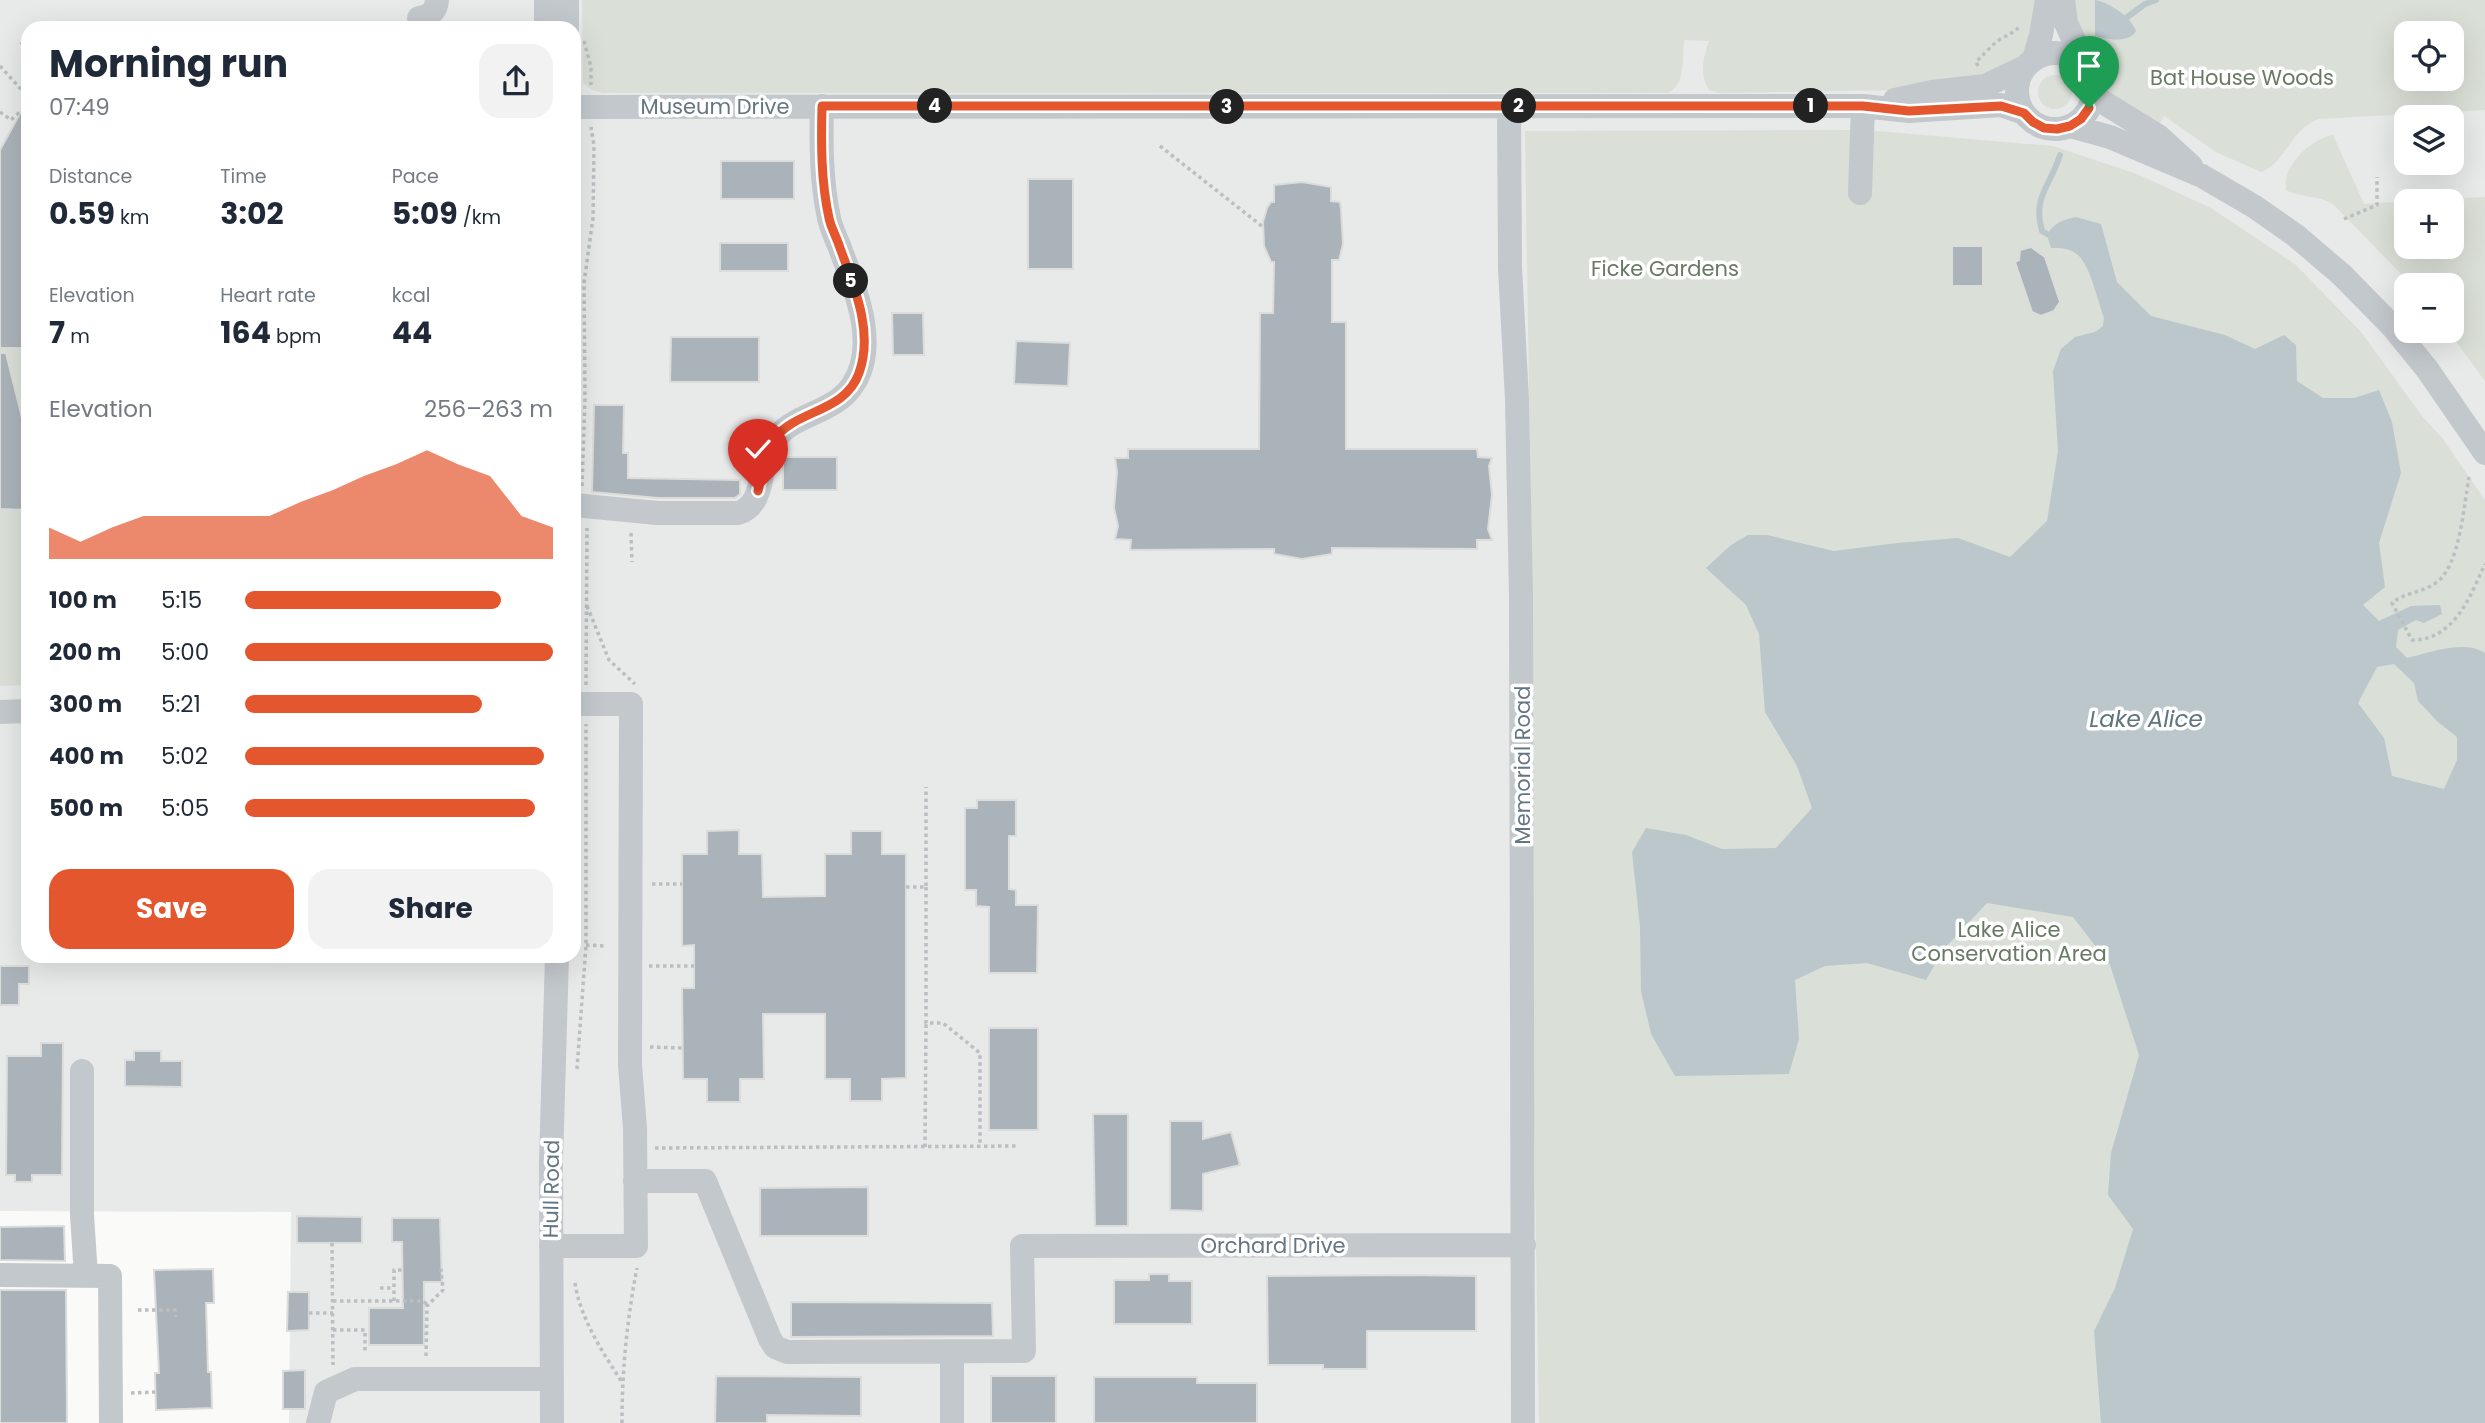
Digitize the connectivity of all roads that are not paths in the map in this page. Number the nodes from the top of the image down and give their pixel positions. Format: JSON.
{"nodes":[{"id":1,"x":437,"y":0,"type":"edge"},
{"id":2,"x":546,"y":0,"type":"edge"},
{"id":3,"x":567,"y":0,"type":"edge"},
{"id":4,"x":2047,"y":0,"type":"edge"},
{"id":5,"x":2063,"y":0,"type":"edge"},
{"id":6,"x":419,"y":18,"type":"dead end"},
{"id":7,"x":546,"y":21,"type":"edge"},
{"id":8,"x":572,"y":21,"type":"edge"},
{"id":9,"x":2029,"y":63,"type":"junction"},
{"id":10,"x":2087,"y":71,"type":"junction"},
{"id":11,"x":2093,"y":96,"type":"junction"},
{"id":12,"x":822,"y":106,"type":"junction"},
{"id":13,"x":1509,"y":106,"type":"junction"},
{"id":14,"x":1863,"y":106,"type":"junction"},
{"id":15,"x":581,"y":107,"type":"edge"},
{"id":16,"x":2024,"y":113,"type":"junction"},
{"id":17,"x":2070,"y":126,"type":"junction"},
{"id":18,"x":2202,"y":176,"type":"junction"},
{"id":19,"x":1860,"y":193,"type":"dead end"},
{"id":20,"x":2485,"y":453,"type":"edge"},
{"id":21,"x":581,"y":499,"type":"edge"},
{"id":22,"x":582,"y":705,"type":"edge"},
{"id":23,"x":21,"y":711,"type":"edge"},
{"id":24,"x":0,"y":712,"type":"edge"},
{"id":25,"x":557,"y":963,"type":"edge"},
{"id":26,"x":82,"y":1072,"type":"dead end"},
{"id":27,"x":635,"y":1181,"type":"junction"},
{"id":28,"x":1524,"y":1245,"type":"junction"},
{"id":29,"x":551,"y":1246,"type":"junction"},
{"id":30,"x":0,"y":1275,"type":"edge"},
{"id":31,"x":86,"y":1276,"type":"junction"},
{"id":32,"x":952,"y":1352,"type":"junction"},
{"id":33,"x":552,"y":1379,"type":"junction"},
{"id":34,"x":111,"y":1423,"type":"edge"},
{"id":35,"x":318,"y":1423,"type":"edge"},
{"id":36,"x":552,"y":1423,"type":"edge"},
{"id":37,"x":952,"y":1423,"type":"edge"},
{"id":38,"x":1523,"y":1423,"type":"edge"}],
"edges":[{"from":1,"to":6,"type":"street"},
{"from":2,"to":7,"type":"street"},
{"from":3,"to":8,"type":"street"},
{"from":4,"to":9,"type":"street"},
{"from":5,"to":10,"type":"street"},
{"from":9,"to":10,"type":"street"},
{"from":9,"to":14,"type":"street","name":"Museum Drive"},
{"from":9,"to":16,"type":"street"},
{"from":10,"to":11,"type":"street"},
{"from":11,"to":17,"type":"street"},
{"from":11,"to":18,"type":"street"},
{"from":12,"to":13,"type":"street","name":"Museum Drive"},
{"from":12,"to":15,"type":"street","name":"Museum Drive"},
{"from":12,"to":21,"type":"street"},
{"from":13,"to":14,"type":"street","name":"Museum Drive"},
{"from":13,"to":28,"type":"street","name":"Memorial Road"},
{"from":14,"to":16,"type":"street","name":"Museum Drive"},
{"from":14,"to":19,"type":"street"},
{"from":16,"to":17,"type":"street"},
{"from":17,"to":18,"type":"street"},
{"from":18,"to":20,"type":"street"},
{"from":22,"to":27,"type":"street"},
{"from":23,"to":24,"type":"street"},
{"from":25,"to":29,"type":"street","name":"Hull Road"},
{"from":26,"to":31,"type":"street"},
{"from":27,"to":29,"type":"street"},
{"from":27,"to":32,"type":"street"},
{"from":28,"to":32,"type":"street","name":"Orchard Drive"},
{"from":28,"to":38,"type":"street","name":"Memorial Road"},
{"from":29,"to":33,"type":"street","name":"Hull Road"},
{"from":30,"to":31,"type":"street"},
{"from":31,"to":34,"type":"street"},
{"from":32,"to":37,"type":"street"},
{"from":33,"to":35,"type":"street"},
{"from":33,"to":36,"type":"street","name":"Hull Road"}]}
